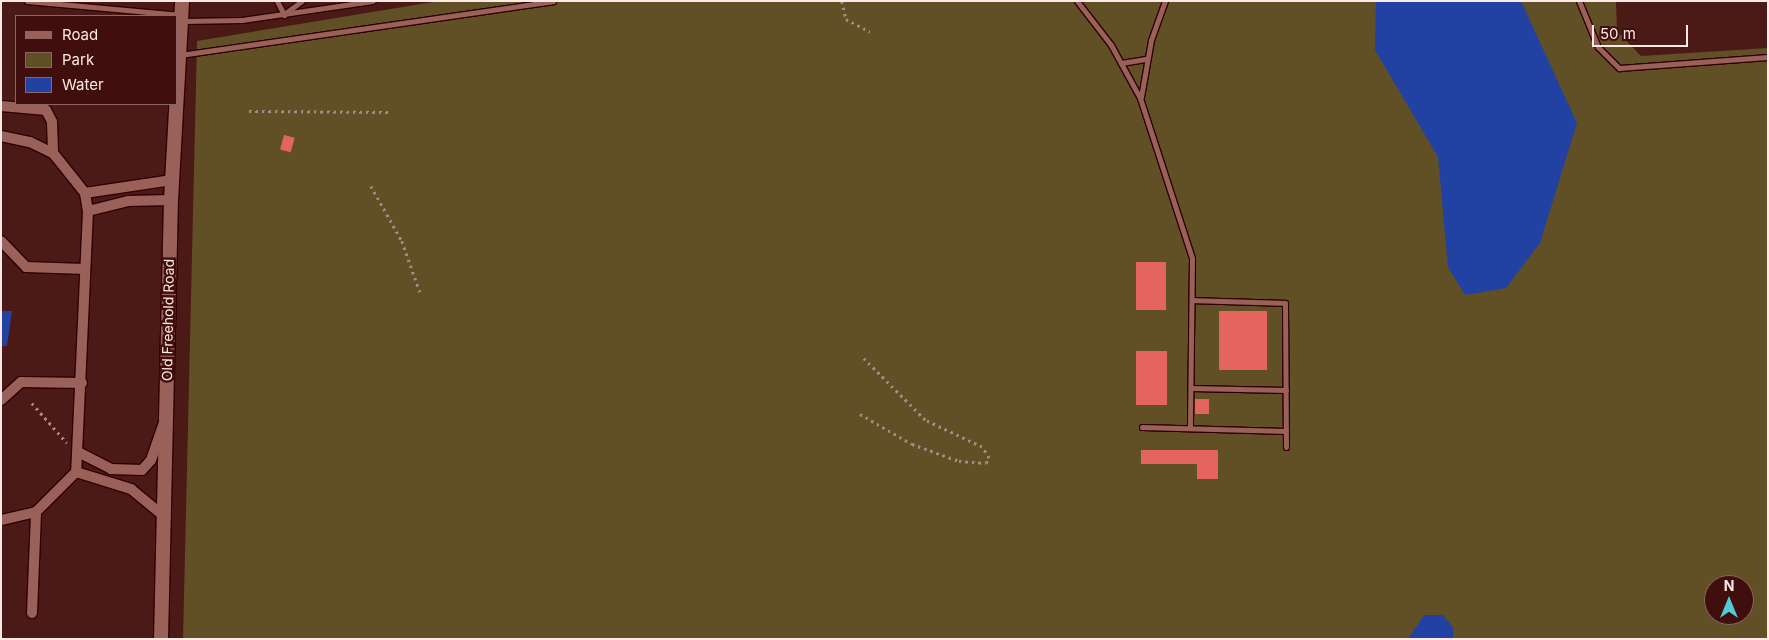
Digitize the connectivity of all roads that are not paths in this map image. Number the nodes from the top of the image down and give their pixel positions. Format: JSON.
{"nodes":[{"id":1,"x":27,"y":1,"type":"edge"},
{"id":2,"x":277,"y":1,"type":"edge"},
{"id":3,"x":302,"y":1,"type":"edge"},
{"id":4,"x":373,"y":1,"type":"edge"},
{"id":5,"x":553,"y":1,"type":"edge"},
{"id":6,"x":1077,"y":1,"type":"edge"},
{"id":7,"x":1166,"y":1,"type":"edge"},
{"id":8,"x":1579,"y":1,"type":"edge"},
{"id":9,"x":182,"y":12,"type":"edge"},
{"id":10,"x":284,"y":14,"type":"junction"},
{"id":11,"x":180,"y":55,"type":"junction"},
{"id":12,"x":1768,"y":58,"type":"edge"},
{"id":13,"x":1146,"y":59,"type":"junction"},
{"id":14,"x":1121,"y":62,"type":"junction"},
{"id":15,"x":178,"y":86,"type":"edge"},
{"id":16,"x":1140,"y":98,"type":"junction"},
{"id":17,"x":177,"y":105,"type":"edge"},
{"id":18,"x":1,"y":106,"type":"edge"},
{"id":19,"x":1,"y":136,"type":"edge"},
{"id":20,"x":53,"y":153,"type":"junction"},
{"id":21,"x":172,"y":180,"type":"junction"},
{"id":22,"x":85,"y":193,"type":"junction"},
{"id":23,"x":171,"y":200,"type":"junction"},
{"id":24,"x":88,"y":211,"type":"junction"},
{"id":25,"x":1,"y":241,"type":"edge"},
{"id":26,"x":86,"y":269,"type":"junction"},
{"id":27,"x":1192,"y":300,"type":"junction"},
{"id":28,"x":82,"y":383,"type":"junction"},
{"id":29,"x":1191,"y":388,"type":"junction"},
{"id":30,"x":1286,"y":390,"type":"junction"},
{"id":31,"x":1,"y":400,"type":"edge"},
{"id":32,"x":166,"y":417,"type":"junction"},
{"id":33,"x":1142,"y":427,"type":"dead end"},
{"id":34,"x":1190,"y":428,"type":"junction"},
{"id":35,"x":1286,"y":431,"type":"junction"},
{"id":36,"x":1286,"y":447,"type":"dead end"},
{"id":37,"x":80,"y":453,"type":"junction"},
{"id":38,"x":76,"y":472,"type":"junction"},
{"id":39,"x":36,"y":512,"type":"junction"},
{"id":40,"x":166,"y":519,"type":"junction"},
{"id":41,"x":1,"y":520,"type":"edge"},
{"id":42,"x":32,"y":613,"type":"dead end"},
{"id":43,"x":161,"y":639,"type":"edge"}],
"edges":[{"from":1,"to":9,"type":"lane"},
{"from":2,"to":10,"type":"lane"},
{"from":3,"to":10,"type":"lane"},
{"from":4,"to":10,"type":"lane"},
{"from":5,"to":11,"type":"lane"},
{"from":6,"to":14,"type":"lane"},
{"from":7,"to":13,"type":"lane"},
{"from":8,"to":12,"type":"lane"},
{"from":9,"to":10,"type":"lane"},
{"from":9,"to":11,"type":"main road","name":"Old Freehold Road"},
{"from":11,"to":15,"type":"main road","name":"Old Freehold Road"},
{"from":13,"to":14,"type":"lane"},
{"from":13,"to":16,"type":"lane"},
{"from":14,"to":16,"type":"lane"},
{"from":16,"to":27,"type":"lane"},
{"from":17,"to":21,"type":"main road","name":"Old Freehold Road"},
{"from":18,"to":20,"type":"street"},
{"from":19,"to":20,"type":"street"},
{"from":20,"to":22,"type":"street"},
{"from":21,"to":22,"type":"street"},
{"from":21,"to":23,"type":"main road","name":"Old Freehold Road"},
{"from":22,"to":24,"type":"street"},
{"from":23,"to":24,"type":"street"},
{"from":23,"to":32,"type":"main road","name":"Old Freehold Road"},
{"from":24,"to":26,"type":"street"},
{"from":25,"to":26,"type":"street"},
{"from":26,"to":28,"type":"street"},
{"from":27,"to":29,"type":"lane"},
{"from":27,"to":30,"type":"lane"},
{"from":28,"to":31,"type":"street"},
{"from":28,"to":37,"type":"street"},
{"from":29,"to":30,"type":"lane"},
{"from":29,"to":34,"type":"lane"},
{"from":30,"to":35,"type":"lane"},
{"from":32,"to":37,"type":"street"},
{"from":32,"to":40,"type":"main road","name":"Old Freehold Road"},
{"from":33,"to":34,"type":"lane"},
{"from":34,"to":35,"type":"lane"},
{"from":35,"to":36,"type":"lane"},
{"from":37,"to":38,"type":"street"},
{"from":38,"to":39,"type":"street"},
{"from":38,"to":40,"type":"street"},
{"from":39,"to":41,"type":"street"},
{"from":39,"to":42,"type":"street"},
{"from":40,"to":43,"type":"main road","name":"Old Freehold Road"}]}
